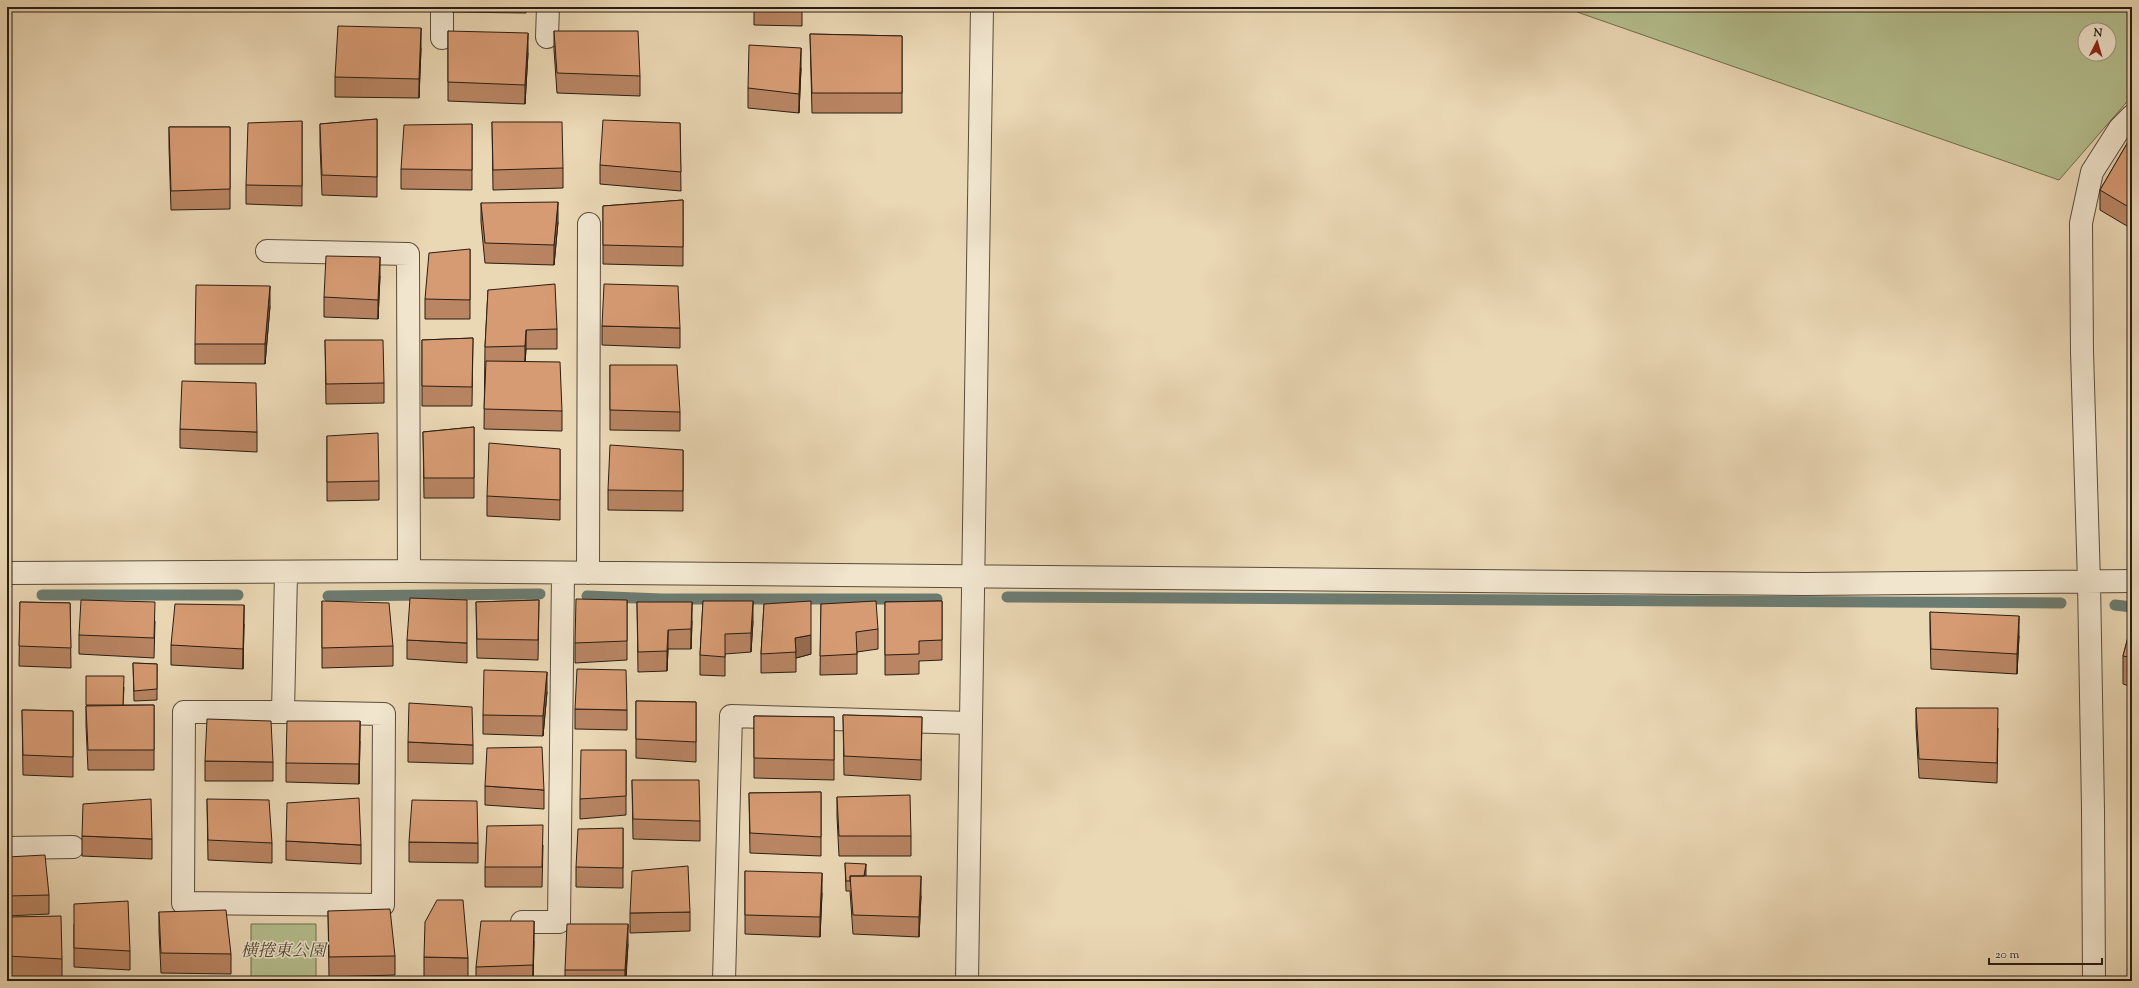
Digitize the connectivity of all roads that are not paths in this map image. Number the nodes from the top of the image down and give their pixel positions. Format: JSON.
{"nodes":[{"id":1,"x":442,"y":7,"type":"edge"},
{"id":2,"x":548,"y":7,"type":"edge"},
{"id":3,"x":982,"y":7,"type":"edge"},
{"id":4,"x":547,"y":37,"type":"dead end"},
{"id":5,"x":442,"y":38,"type":"dead end"},
{"id":6,"x":2132,"y":116,"type":"edge"},
{"id":7,"x":589,"y":224,"type":"dead end"},
{"id":8,"x":267,"y":251,"type":"dead end"},
{"id":9,"x":409,"y":572,"type":"junction"},
{"id":10,"x":7,"y":573,"type":"edge"},
{"id":11,"x":286,"y":573,"type":"junction"},
{"id":12,"x":563,"y":573,"type":"junction"},
{"id":13,"x":588,"y":573,"type":"junction"},
{"id":14,"x":975,"y":576,"type":"junction"},
{"id":15,"x":2132,"y":581,"type":"edge"},
{"id":16,"x":2089,"y":582,"type":"junction"},
{"id":17,"x":283,"y":712,"type":"junction"},
{"id":18,"x":970,"y":723,"type":"junction"},
{"id":19,"x":73,"y":847,"type":"dead end"},
{"id":20,"x":7,"y":848,"type":"edge"},
{"id":21,"x":522,"y":922,"type":"edge"},
{"id":22,"x":724,"y":981,"type":"edge"},
{"id":23,"x":967,"y":981,"type":"edge"},
{"id":24,"x":2094,"y":981,"type":"edge"}],
"edges":[{"from":1,"to":5,"type":"street"},
{"from":2,"to":4,"type":"street"},
{"from":3,"to":14,"type":"street"},
{"from":6,"to":16,"type":"street"},
{"from":7,"to":13,"type":"street"},
{"from":8,"to":9,"type":"street"},
{"from":9,"to":11,"type":"street"},
{"from":9,"to":12,"type":"street"},
{"from":10,"to":11,"type":"street"},
{"from":11,"to":17,"type":"street"},
{"from":12,"to":13,"type":"street"},
{"from":12,"to":21,"type":"street"},
{"from":13,"to":14,"type":"street"},
{"from":14,"to":16,"type":"street"},
{"from":14,"to":18,"type":"street"},
{"from":15,"to":16,"type":"street"},
{"from":16,"to":24,"type":"street"},
{"from":17,"to":17,"type":"street"},
{"from":18,"to":22,"type":"street"},
{"from":18,"to":23,"type":"street"},
{"from":19,"to":20,"type":"street"}]}
